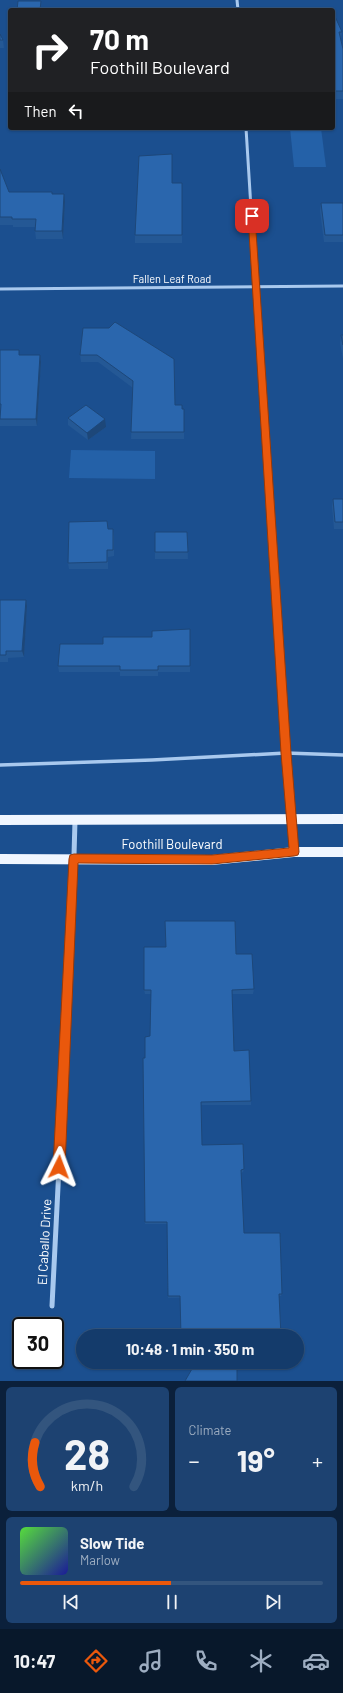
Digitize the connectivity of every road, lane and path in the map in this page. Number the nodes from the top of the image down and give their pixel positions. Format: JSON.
{"nodes":[{"id":1,"x":246,"y":130,"type":"edge"},
{"id":2,"x":343,"y":286,"type":"edge"},
{"id":3,"x":0,"y":289,"type":"edge"},
{"id":4,"x":257,"y":289,"type":"junction"},
{"id":5,"x":286,"y":753,"type":"junction"},
{"id":6,"x":343,"y":755,"type":"edge"},
{"id":7,"x":0,"y":765,"type":"edge"},
{"id":8,"x":343,"y":819,"type":"edge"},
{"id":9,"x":0,"y":820,"type":"edge"},
{"id":10,"x":75,"y":820,"type":"junction"},
{"id":11,"x":292,"y":820,"type":"junction"},
{"id":12,"x":294,"y":852,"type":"junction"},
{"id":13,"x":343,"y":852,"type":"edge"},
{"id":14,"x":0,"y":859,"type":"edge"},
{"id":15,"x":74,"y":859,"type":"junction"},
{"id":16,"x":52,"y":1306,"type":"dead end"}],
"edges":[{"from":1,"to":4,"type":"street"},
{"from":2,"to":4,"type":"street","name":"Fallen Leaf Road"},
{"from":3,"to":4,"type":"street","name":"Fallen Leaf Road"},
{"from":4,"to":5,"type":"street"},
{"from":5,"to":6,"type":"street"},
{"from":5,"to":7,"type":"street"},
{"from":5,"to":11,"type":"street"},
{"from":8,"to":11,"type":"main road","name":"Foothill Boulevard"},
{"from":9,"to":10,"type":"main road","name":"Foothill Boulevard"},
{"from":10,"to":11,"type":"main road","name":"Foothill Boulevard"},
{"from":10,"to":15,"type":"street","name":"El Caballo Drive"},
{"from":11,"to":12,"type":"street"},
{"from":12,"to":13,"type":"main road","name":"Foothill Boulevard"},
{"from":12,"to":15,"type":"main road","name":"Foothill Boulevard"},
{"from":14,"to":15,"type":"main road","name":"Foothill Boulevard"},
{"from":15,"to":16,"type":"street","name":"El Caballo Drive"}]}
